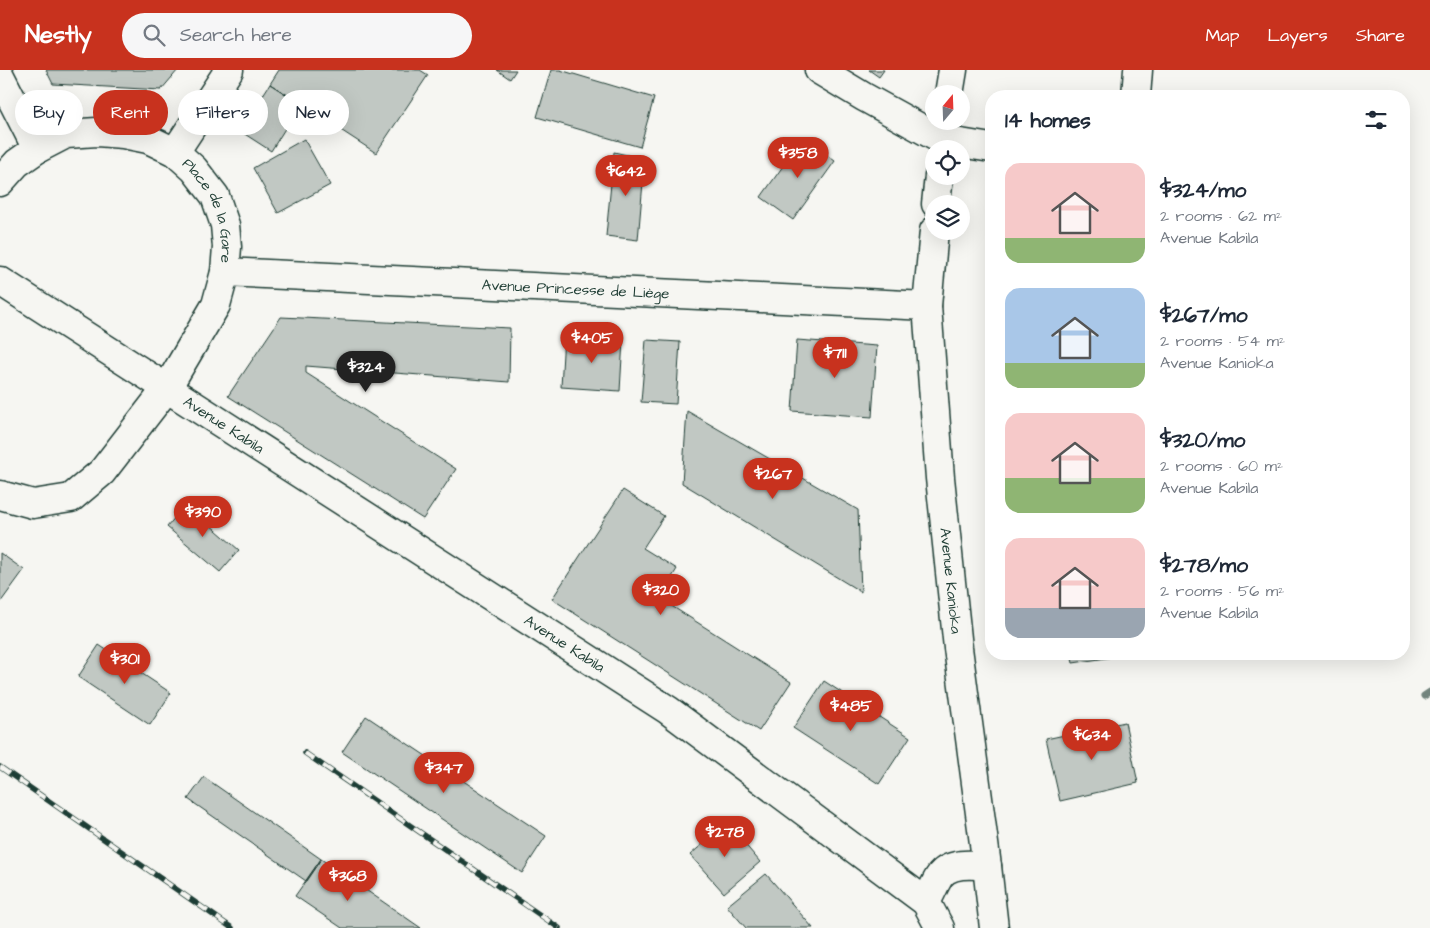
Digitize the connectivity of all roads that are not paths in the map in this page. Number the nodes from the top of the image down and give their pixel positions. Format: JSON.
{"nodes":[{"id":1,"x":229,"y":70,"type":"edge"},
{"id":2,"x":819,"y":70,"type":"edge"},
{"id":3,"x":953,"y":70,"type":"edge"},
{"id":4,"x":1138,"y":70,"type":"edge"},
{"id":5,"x":0,"y":76,"type":"edge"},
{"id":6,"x":950,"y":85,"type":"edge"},
{"id":7,"x":1136,"y":90,"type":"edge"},
{"id":8,"x":943,"y":137,"type":"edge"},
{"id":9,"x":985,"y":147,"type":"edge"},
{"id":10,"x":37,"y":148,"type":"junction"},
{"id":11,"x":175,"y":152,"type":"junction"},
{"id":12,"x":0,"y":182,"type":"edge"},
{"id":13,"x":933,"y":240,"type":"edge"},
{"id":14,"x":225,"y":272,"type":"junction"},
{"id":15,"x":0,"y":281,"type":"edge"},
{"id":16,"x":927,"y":306,"type":"junction"},
{"id":17,"x":167,"y":388,"type":"junction"},
{"id":18,"x":0,"y":495,"type":"edge"},
{"id":19,"x":987,"y":866,"type":"junction"},
{"id":20,"x":926,"y":902,"type":"junction"},
{"id":21,"x":940,"y":928,"type":"edge"},
{"id":22,"x":994,"y":928,"type":"edge"}],
"edges":[{"from":1,"to":11,"type":"main road"},
{"from":2,"to":8,"type":"main road"},
{"from":3,"to":6,"type":"main road"},
{"from":4,"to":7,"type":"main road"},
{"from":5,"to":10,"type":"main road"},
{"from":8,"to":9,"type":"main road"},
{"from":10,"to":11,"type":"main road","name":"Place de la Gare"},
{"from":10,"to":12,"type":"main road","name":"Place de la Gare"},
{"from":11,"to":14,"type":"main road","name":"Place de la Gare"},
{"from":13,"to":16,"type":"main road","name":"Avenue Kanioka"},
{"from":14,"to":16,"type":"main road","name":"Avenue Princesse de Liège"},
{"from":14,"to":17,"type":"main road","name":"Place de la Gare"},
{"from":15,"to":17,"type":"main road","name":"Avenue Kabila"},
{"from":16,"to":19,"type":"main road","name":"Avenue Kanioka"},
{"from":17,"to":18,"type":"main road","name":"Place de la Gare"},
{"from":17,"to":20,"type":"main road","name":"Avenue Kabila"},
{"from":19,"to":20,"type":"main road"},
{"from":19,"to":22,"type":"main road","name":"Avenue Kanioka"},
{"from":20,"to":21,"type":"main road","name":"Avenue Kabila"}]}
